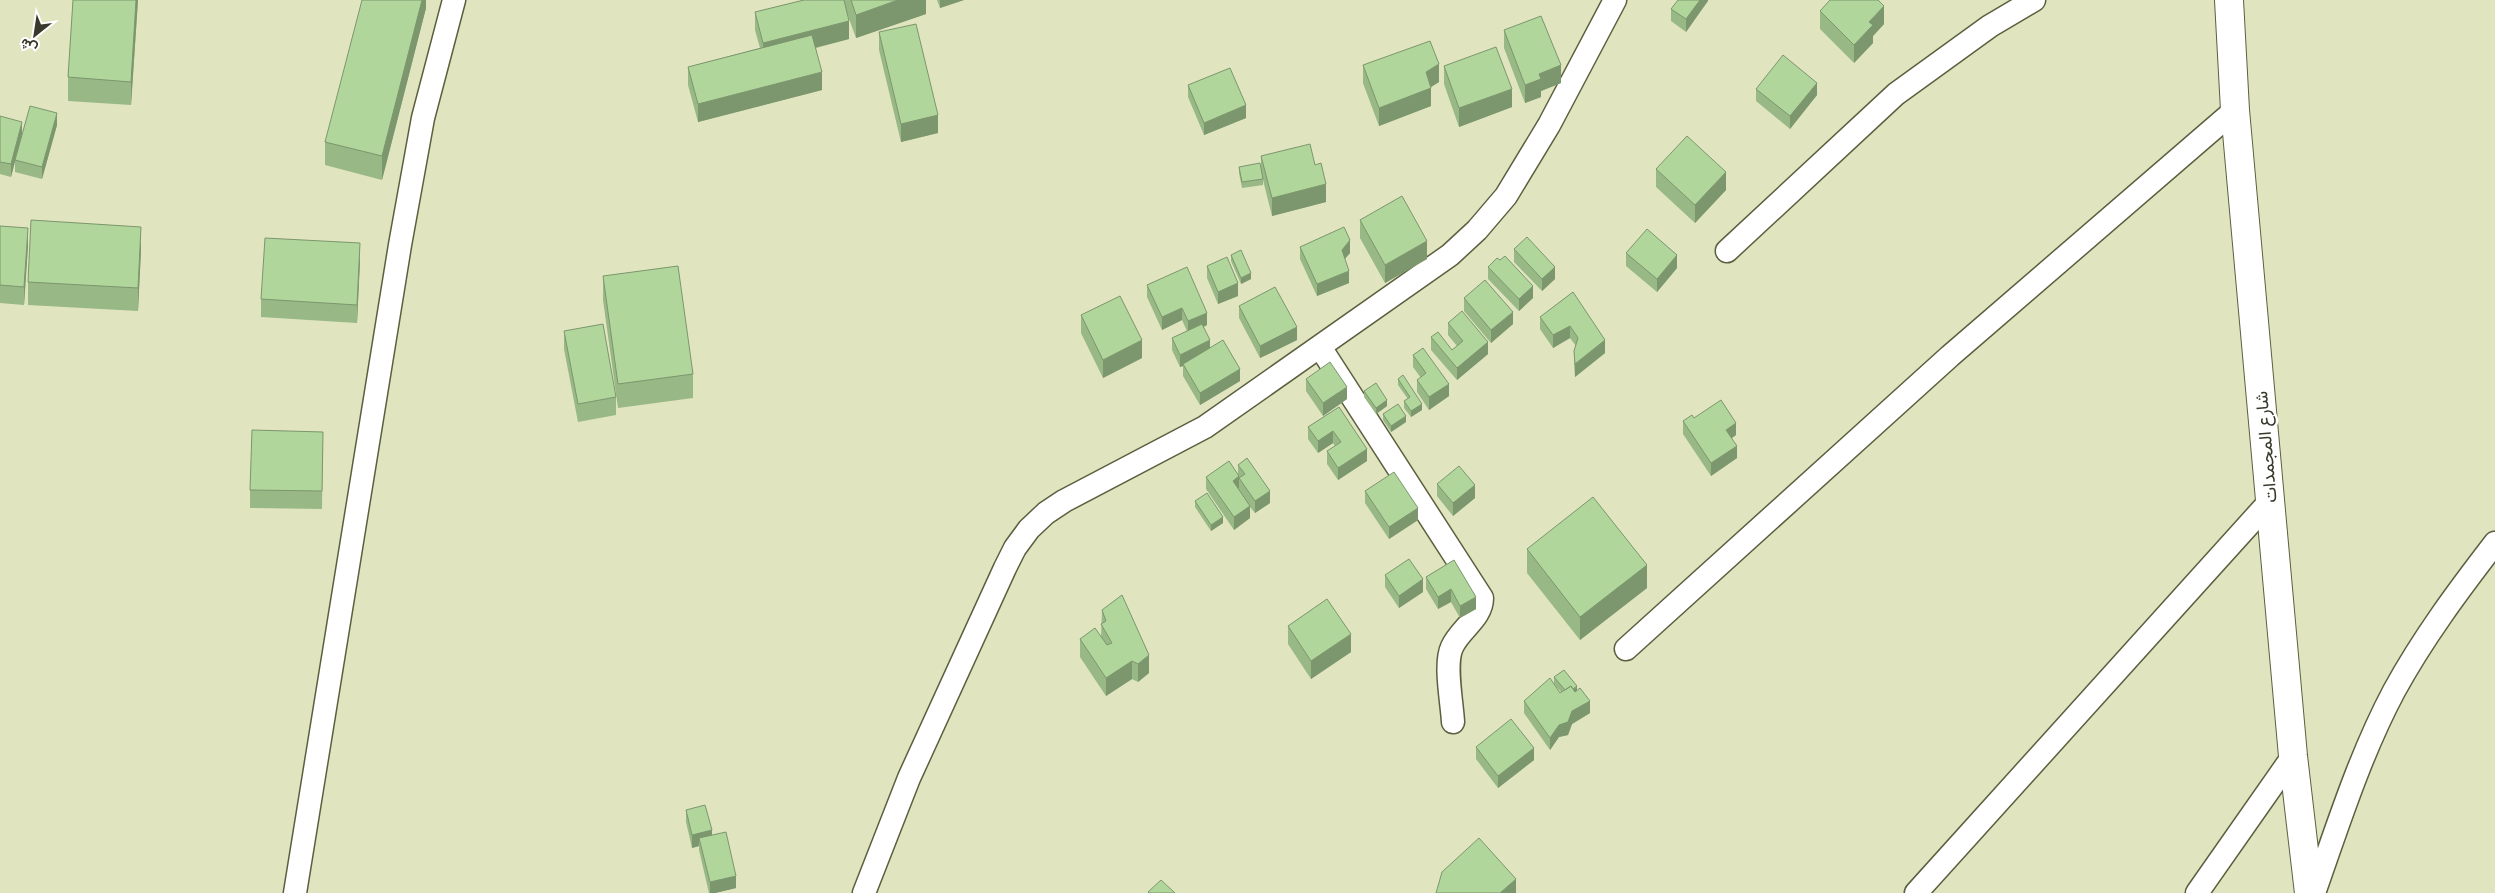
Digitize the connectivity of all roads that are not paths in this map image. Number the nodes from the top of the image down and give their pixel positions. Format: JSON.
{"nodes":[{"id":1,"x":454,"y":0,"type":"edge"},
{"id":2,"x":1614,"y":0,"type":"edge"},
{"id":3,"x":2034,"y":0,"type":"edge"},
{"id":4,"x":2230,"y":0,"type":"edge"},
{"id":5,"x":2235,"y":110,"type":"junction"},
{"id":6,"x":1727,"y":251,"type":"dead end"},
{"id":7,"x":1320,"y":347,"type":"junction"},
{"id":8,"x":2271,"y":500,"type":"junction"},
{"id":9,"x":2495,"y":543,"type":"edge"},
{"id":10,"x":1626,"y":649,"type":"dead end"},
{"id":11,"x":1453,"y":722,"type":"dead end"},
{"id":12,"x":2293,"y":756,"type":"junction"},
{"id":13,"x":295,"y":893,"type":"edge"},
{"id":14,"x":864,"y":893,"type":"edge"},
{"id":15,"x":1916,"y":893,"type":"edge"},
{"id":16,"x":2197,"y":893,"type":"edge"},
{"id":17,"x":2308,"y":893,"type":"edge"},
{"id":18,"x":2314,"y":893,"type":"edge"}],
"edges":[{"from":1,"to":13,"type":"street"},
{"from":2,"to":7,"type":"street"},
{"from":3,"to":6,"type":"street"},
{"from":4,"to":5,"type":"main road","name":"شارع المجمدات"},
{"from":5,"to":8,"type":"main road","name":"شارع المجمدات"},
{"from":5,"to":10,"type":"street"},
{"from":7,"to":11,"type":"street"},
{"from":7,"to":14,"type":"street"},
{"from":8,"to":12,"type":"main road","name":"شارع المجمدات"},
{"from":8,"to":15,"type":"street"},
{"from":9,"to":18,"type":"street"},
{"from":12,"to":16,"type":"street"},
{"from":12,"to":17,"type":"main road","name":"شارع المجمدات"}]}
